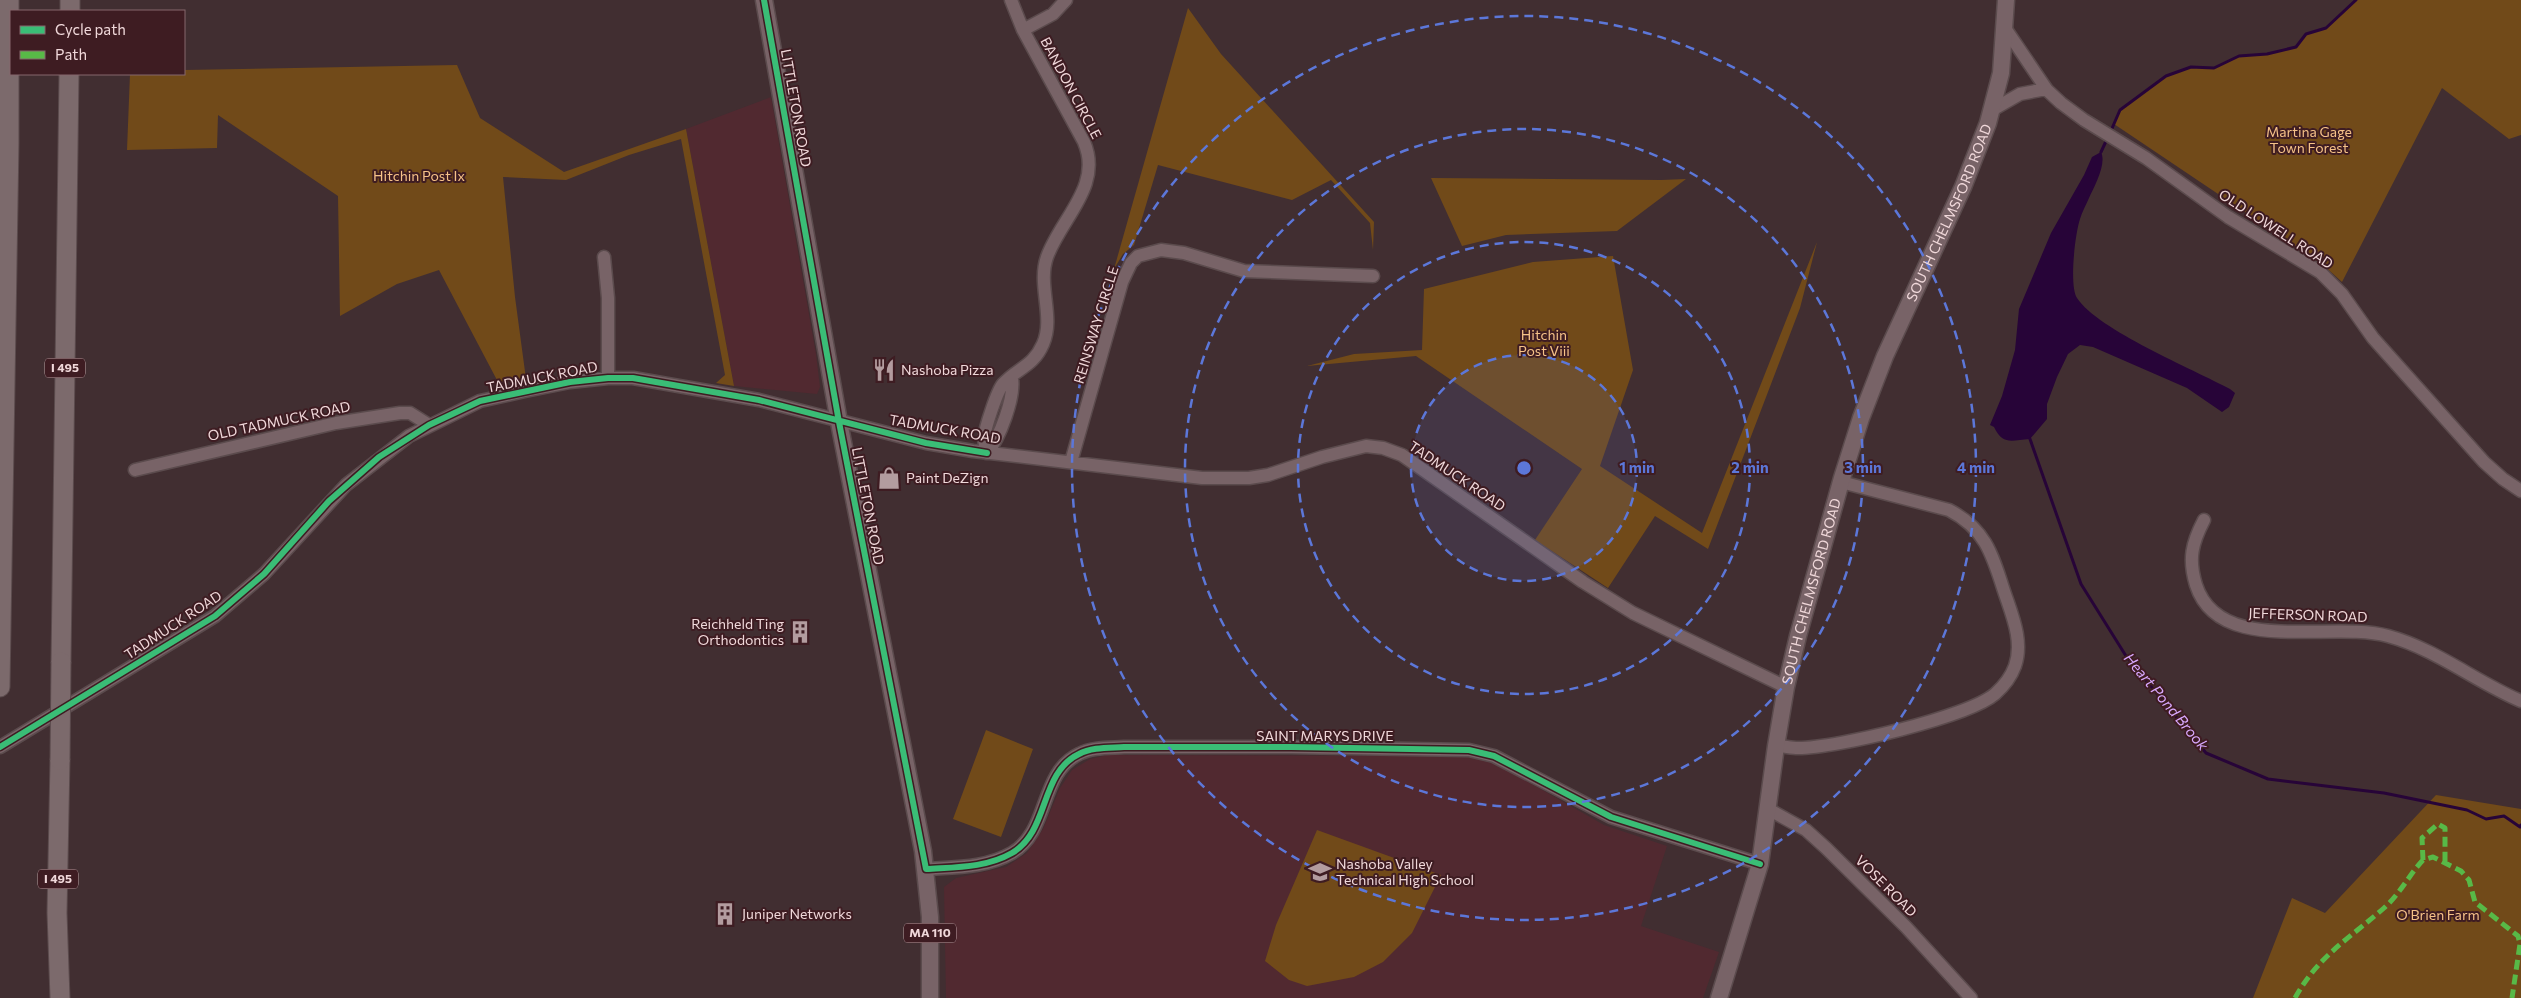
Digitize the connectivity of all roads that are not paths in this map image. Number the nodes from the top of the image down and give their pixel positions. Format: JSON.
{"nodes":[{"id":1,"x":9,"y":0,"type":"edge"},
{"id":2,"x":764,"y":0,"type":"edge"},
{"id":3,"x":1011,"y":0,"type":"edge"},
{"id":4,"x":1066,"y":0,"type":"edge"},
{"id":5,"x":2006,"y":0,"type":"edge"},
{"id":6,"x":2005,"y":28,"type":"junction"},
{"id":7,"x":1022,"y":30,"type":"junction"},
{"id":8,"x":69,"y":75,"type":"edge"},
{"id":9,"x":2046,"y":89,"type":"junction"},
{"id":10,"x":1992,"y":110,"type":"junction"},
{"id":11,"x":604,"y":257,"type":"dead end"},
{"id":12,"x":1373,"y":276,"type":"dead end"},
{"id":13,"x":608,"y":378,"type":"junction"},
{"id":14,"x":839,"y":422,"type":"junction"},
{"id":15,"x":429,"y":424,"type":"junction"},
{"id":16,"x":987,"y":453,"type":"junction"},
{"id":17,"x":1071,"y":462,"type":"junction"},
{"id":18,"x":135,"y":470,"type":"dead end"},
{"id":19,"x":1841,"y":482,"type":"junction"},
{"id":20,"x":2521,"y":491,"type":"edge"},
{"id":21,"x":2204,"y":520,"type":"dead end"},
{"id":22,"x":0,"y":687,"type":"edge"},
{"id":23,"x":1786,"y":687,"type":"junction"},
{"id":24,"x":2521,"y":701,"type":"edge"},
{"id":25,"x":1776,"y":746,"type":"junction"},
{"id":26,"x":0,"y":747,"type":"edge"},
{"id":27,"x":1768,"y":809,"type":"junction"},
{"id":28,"x":1760,"y":864,"type":"junction"},
{"id":29,"x":926,"y":869,"type":"junction"},
{"id":30,"x":60,"y":998,"type":"edge"},
{"id":31,"x":930,"y":998,"type":"edge"},
{"id":32,"x":1719,"y":998,"type":"edge"},
{"id":33,"x":1971,"y":998,"type":"edge"}],
"edges":[{"from":1,"to":22,"type":"highway"},
{"from":2,"to":14,"type":"main road","name":"LITTLETON ROAD","number":"MA 110"},
{"from":3,"to":7,"type":"street","name":"BANDON CIRCLE"},
{"from":4,"to":7,"type":"street","name":"BANDON CIRCLE"},
{"from":5,"to":6,"type":"main road","name":"SOUTH CHELMSFORD ROAD"},
{"from":6,"to":9,"type":"street","name":"OLD LOWELL ROAD"},
{"from":6,"to":10,"type":"main road","name":"SOUTH CHELMSFORD ROAD"},
{"from":7,"to":16,"type":"street","name":"BANDON CIRCLE"},
{"from":8,"to":30,"type":"highway","number":"I 495","bridge":true},
{"from":9,"to":10,"type":"street"},
{"from":9,"to":20,"type":"street","name":"OLD LOWELL ROAD"},
{"from":10,"to":19,"type":"main road","name":"SOUTH CHELMSFORD ROAD"},
{"from":11,"to":13,"type":"street"},
{"from":12,"to":17,"type":"street","name":"REINSWAY CIRCLE"},
{"from":13,"to":14,"type":"street","name":"TADMUCK ROAD"},
{"from":13,"to":15,"type":"street","name":"TADMUCK ROAD"},
{"from":14,"to":16,"type":"street","name":"TADMUCK ROAD"},
{"from":14,"to":29,"type":"main road","name":"LITTLETON ROAD","number":"MA 110"},
{"from":15,"to":18,"type":"street","name":"OLD TADMUCK ROAD"},
{"from":15,"to":26,"type":"street","name":"TADMUCK ROAD"},
{"from":16,"to":17,"type":"street","name":"TADMUCK ROAD"},
{"from":17,"to":23,"type":"street","name":"TADMUCK ROAD"},
{"from":19,"to":23,"type":"main road","name":"SOUTH CHELMSFORD ROAD"},
{"from":19,"to":25,"type":"street"},
{"from":21,"to":24,"type":"street","name":"JEFFERSON ROAD"},
{"from":23,"to":25,"type":"main road","name":"SOUTH CHELMSFORD ROAD"},
{"from":25,"to":27,"type":"main road","name":"SOUTH CHELMSFORD ROAD"},
{"from":27,"to":28,"type":"main road","name":"SOUTH CHELMSFORD ROAD"},
{"from":27,"to":33,"type":"street","name":"VOSE ROAD"},
{"from":28,"to":29,"type":"street","name":"SAINT MARYS DRIVE"},
{"from":28,"to":32,"type":"main road","name":"SOUTH CHELMSFORD ROAD"},
{"from":29,"to":31,"type":"main road","name":"LITTLETON ROAD","number":"MA 110"}]}
